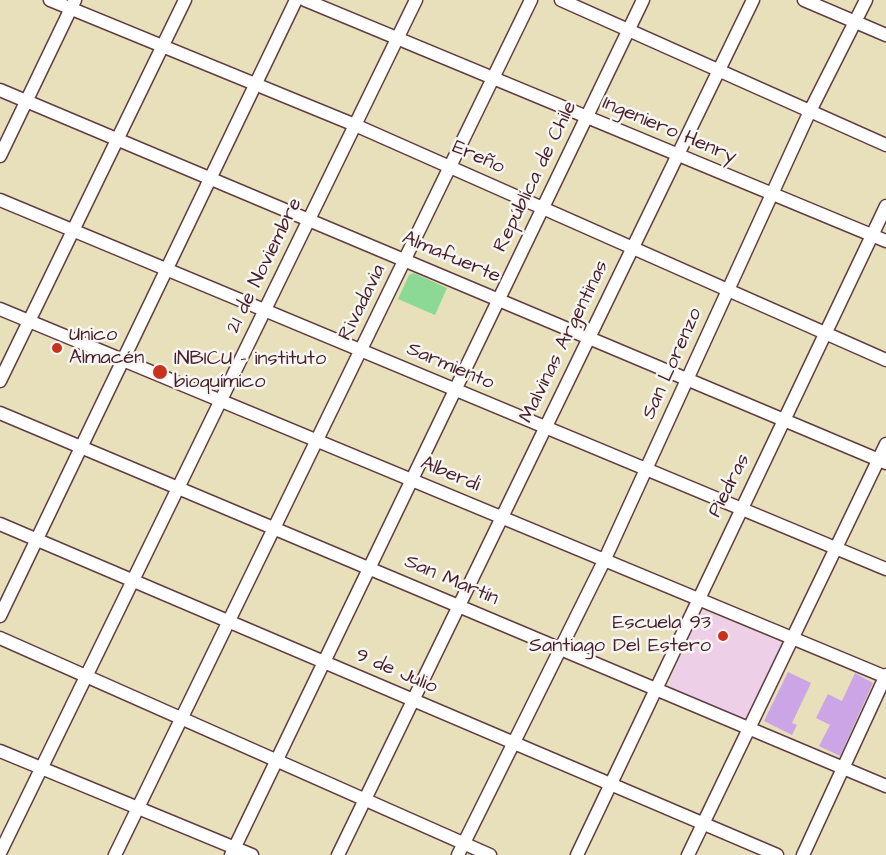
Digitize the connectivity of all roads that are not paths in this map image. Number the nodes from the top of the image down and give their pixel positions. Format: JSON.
{"nodes":[{"id":1,"x":50,"y":0,"type":"edge"},
{"id":2,"x":185,"y":0,"type":"edge"},
{"id":3,"x":296,"y":0,"type":"edge"},
{"id":4,"x":305,"y":0,"type":"edge"},
{"id":5,"x":416,"y":0,"type":"edge"},
{"id":6,"x":531,"y":0,"type":"edge"},
{"id":7,"x":561,"y":0,"type":"edge"},
{"id":8,"x":643,"y":0,"type":"edge"},
{"id":9,"x":753,"y":0,"type":"edge"},
{"id":10,"x":804,"y":0,"type":"edge"},
{"id":11,"x":866,"y":0,"type":"edge"},
{"id":12,"x":73,"y":4,"type":"edge"},
{"id":13,"x":855,"y":22,"type":"junction"},
{"id":14,"x":628,"y":30,"type":"junction"},
{"id":15,"x":886,"y":35,"type":"edge"},
{"id":16,"x":398,"y":39,"type":"junction"},
{"id":17,"x":163,"y":46,"type":"junction"},
{"id":18,"x":718,"y":70,"type":"junction"},
{"id":19,"x":493,"y":78,"type":"junction"},
{"id":20,"x":255,"y":84,"type":"junction"},
{"id":21,"x":0,"y":90,"type":"edge"},
{"id":22,"x":27,"y":101,"type":"junction"},
{"id":23,"x":810,"y":111,"type":"junction"},
{"id":24,"x":587,"y":117,"type":"junction"},
{"id":25,"x":355,"y":125,"type":"junction"},
{"id":26,"x":118,"y":139,"type":"junction"},
{"id":27,"x":886,"y":145,"type":"edge"},
{"id":28,"x":677,"y":155,"type":"junction"},
{"id":29,"x":0,"y":156,"type":"edge"},
{"id":30,"x":450,"y":167,"type":"junction"},
{"id":31,"x":210,"y":178,"type":"junction"},
{"id":32,"x":772,"y":195,"type":"junction"},
{"id":33,"x":0,"y":201,"type":"edge"},
{"id":34,"x":886,"y":206,"type":"edge"},
{"id":35,"x":543,"y":208,"type":"junction"},
{"id":36,"x":309,"y":220,"type":"junction"},
{"id":37,"x":73,"y":231,"type":"junction"},
{"id":38,"x":873,"y":236,"type":"junction"},
{"id":39,"x":886,"y":241,"type":"edge"},
{"id":40,"x":633,"y":248,"type":"junction"},
{"id":41,"x":405,"y":260,"type":"junction"},
{"id":42,"x":167,"y":270,"type":"junction"},
{"id":43,"x":728,"y":290,"type":"junction"},
{"id":44,"x":499,"y":300,"type":"junction"},
{"id":45,"x":0,"y":309,"type":"edge"},
{"id":46,"x":264,"y":311,"type":"junction"},
{"id":47,"x":29,"y":321,"type":"junction"},
{"id":48,"x":826,"y":333,"type":"junction"},
{"id":49,"x":589,"y":338,"type":"junction"},
{"id":50,"x":361,"y":351,"type":"junction"},
{"id":51,"x":123,"y":360,"type":"junction"},
{"id":52,"x":886,"y":360,"type":"edge"},
{"id":53,"x":687,"y":379,"type":"junction"},
{"id":54,"x":0,"y":381,"type":"edge"},
{"id":55,"x":455,"y":390,"type":"junction"},
{"id":56,"x":220,"y":400,"type":"junction"},
{"id":57,"x":0,"y":413,"type":"edge"},
{"id":58,"x":785,"y":421,"type":"junction"},
{"id":59,"x":545,"y":428,"type":"junction"},
{"id":60,"x":317,"y":441,"type":"junction"},
{"id":61,"x":886,"y":444,"type":"edge"},
{"id":62,"x":82,"y":447,"type":"junction"},
{"id":63,"x":882,"y":461,"type":"edge"},
{"id":64,"x":646,"y":470,"type":"junction"},
{"id":65,"x":412,"y":480,"type":"junction"},
{"id":66,"x":178,"y":488,"type":"junction"},
{"id":67,"x":740,"y":508,"type":"junction"},
{"id":68,"x":502,"y":518,"type":"junction"},
{"id":69,"x":0,"y":524,"type":"edge"},
{"id":70,"x":275,"y":529,"type":"junction"},
{"id":71,"x":36,"y":540,"type":"junction"},
{"id":72,"x":834,"y":548,"type":"junction"},
{"id":73,"x":604,"y":561,"type":"junction"},
{"id":74,"x":370,"y":568,"type":"junction"},
{"id":75,"x":886,"y":569,"type":"edge"},
{"id":76,"x":132,"y":580,"type":"junction"},
{"id":77,"x":697,"y":599,"type":"junction"},
{"id":78,"x":459,"y":606,"type":"junction"},
{"id":79,"x":0,"y":616,"type":"edge"},
{"id":80,"x":230,"y":622,"type":"junction"},
{"id":81,"x":0,"y":638,"type":"edge"},
{"id":82,"x":792,"y":638,"type":"junction"},
{"id":83,"x":560,"y":648,"type":"junction"},
{"id":84,"x":324,"y":662,"type":"junction"},
{"id":85,"x":86,"y":676,"type":"junction"},
{"id":86,"x":886,"y":676,"type":"edge"},
{"id":87,"x":655,"y":688,"type":"junction"},
{"id":88,"x":413,"y":700,"type":"junction"},
{"id":89,"x":182,"y":719,"type":"junction"},
{"id":90,"x":748,"y":727,"type":"junction"},
{"id":91,"x":514,"y":743,"type":"junction"},
{"id":92,"x":0,"y":751,"type":"edge"},
{"id":93,"x":277,"y":761,"type":"junction"},
{"id":94,"x":42,"y":768,"type":"junction"},
{"id":95,"x":844,"y":768,"type":"junction"},
{"id":96,"x":611,"y":785,"type":"junction"},
{"id":97,"x":886,"y":786,"type":"edge"},
{"id":98,"x":365,"y":800,"type":"junction"},
{"id":99,"x":138,"y":808,"type":"junction"},
{"id":100,"x":702,"y":824,"type":"junction"},
{"id":101,"x":461,"y":849,"type":"edge"},
{"id":102,"x":233,"y":851,"type":"edge"},
{"id":103,"x":0,"y":854,"type":"edge"},
{"id":104,"x":115,"y":855,"type":"edge"},
{"id":105,"x":252,"y":855,"type":"edge"},
{"id":106,"x":338,"y":855,"type":"edge"},
{"id":107,"x":490,"y":855,"type":"edge"},
{"id":108,"x":577,"y":855,"type":"edge"},
{"id":109,"x":688,"y":855,"type":"edge"},
{"id":110,"x":777,"y":855,"type":"edge"},
{"id":111,"x":803,"y":855,"type":"edge"}],
"edges":[{"from":1,"to":12,"type":"street","name":"Ereño"},
{"from":2,"to":17,"type":"street"},
{"from":3,"to":20,"type":"street"},
{"from":4,"to":16,"type":"street","name":"Ingeniero Henry"},
{"from":5,"to":16,"type":"street","name":"21 de Noviembre"},
{"from":6,"to":19,"type":"street","name":"Rivadavia"},
{"from":7,"to":14,"type":"street"},
{"from":8,"to":14,"type":"street","name":"República de Chile"},
{"from":9,"to":18,"type":"street","name":"Malvinas Argentinas"},
{"from":10,"to":13,"type":"street"},
{"from":11,"to":13,"type":"street","name":"San Lorenzo"},
{"from":12,"to":17,"type":"street","name":"Ereño"},
{"from":12,"to":22,"type":"street"},
{"from":13,"to":15,"type":"street"},
{"from":13,"to":23,"type":"street","name":"San Lorenzo"},
{"from":14,"to":18,"type":"street"},
{"from":14,"to":24,"type":"street","name":"República de Chile"},
{"from":16,"to":19,"type":"street","name":"Ingeniero Henry"},
{"from":16,"to":25,"type":"street","name":"21 de Noviembre"},
{"from":17,"to":20,"type":"street","name":"Ereño"},
{"from":17,"to":26,"type":"street"},
{"from":18,"to":23,"type":"street"},
{"from":18,"to":28,"type":"street","name":"Malvinas Argentinas"},
{"from":19,"to":24,"type":"street","name":"Ingeniero Henry"},
{"from":19,"to":30,"type":"street","name":"Rivadavia"},
{"from":20,"to":25,"type":"street","name":"Ereño"},
{"from":20,"to":31,"type":"street"},
{"from":21,"to":22,"type":"street","name":"Almafuerte"},
{"from":22,"to":26,"type":"street","name":"Almafuerte"},
{"from":22,"to":29,"type":"street"},
{"from":23,"to":27,"type":"street"},
{"from":23,"to":32,"type":"street","name":"San Lorenzo"},
{"from":24,"to":28,"type":"street","name":"Ingeniero Henry"},
{"from":24,"to":35,"type":"street","name":"República de Chile"},
{"from":25,"to":30,"type":"street","name":"Ereño"},
{"from":25,"to":36,"type":"street","name":"21 de Noviembre"},
{"from":26,"to":31,"type":"street","name":"Almafuerte"},
{"from":26,"to":37,"type":"street"},
{"from":28,"to":32,"type":"street","name":"Ingeniero Henry"},
{"from":28,"to":40,"type":"street","name":"Malvinas Argentinas"},
{"from":30,"to":35,"type":"street","name":"Ereño"},
{"from":30,"to":41,"type":"street","name":"Rivadavia"},
{"from":31,"to":36,"type":"street","name":"Almafuerte"},
{"from":31,"to":42,"type":"street"},
{"from":32,"to":38,"type":"street","name":"Ingeniero Henry"},
{"from":32,"to":43,"type":"street","name":"San Lorenzo"},
{"from":33,"to":37,"type":"street","name":"Sarmiento"},
{"from":34,"to":38,"type":"street","name":"Piedras"},
{"from":35,"to":40,"type":"street","name":"Ereño"},
{"from":35,"to":44,"type":"street","name":"República de Chile"},
{"from":36,"to":41,"type":"street","name":"Almafuerte"},
{"from":36,"to":46,"type":"street","name":"21 de Noviembre"},
{"from":37,"to":42,"type":"street","name":"Sarmiento"},
{"from":37,"to":47,"type":"street"},
{"from":38,"to":39,"type":"street","name":"Ingeniero Henry"},
{"from":38,"to":48,"type":"street","name":"Piedras"},
{"from":40,"to":43,"type":"street","name":"Ereño"},
{"from":40,"to":49,"type":"street","name":"Malvinas Argentinas"},
{"from":41,"to":44,"type":"street","name":"Almafuerte"},
{"from":41,"to":50,"type":"street","name":"Rivadavia"},
{"from":42,"to":46,"type":"street","name":"Sarmiento"},
{"from":42,"to":51,"type":"street"},
{"from":43,"to":48,"type":"street","name":"Ereño"},
{"from":43,"to":53,"type":"street","name":"San Lorenzo"},
{"from":44,"to":49,"type":"street","name":"Almafuerte"},
{"from":44,"to":55,"type":"street","name":"República de Chile"},
{"from":45,"to":47,"type":"street","name":"Alberdi"},
{"from":46,"to":50,"type":"street","name":"Sarmiento"},
{"from":46,"to":56,"type":"street","name":"21 de Noviembre"},
{"from":47,"to":51,"type":"street","name":"Alberdi"},
{"from":47,"to":54,"type":"street"},
{"from":48,"to":52,"type":"street","name":"Ereño"},
{"from":48,"to":58,"type":"street","name":"Piedras"},
{"from":49,"to":53,"type":"street","name":"Almafuerte"},
{"from":49,"to":59,"type":"street","name":"Malvinas Argentinas"},
{"from":50,"to":55,"type":"street","name":"Sarmiento"},
{"from":50,"to":60,"type":"street","name":"Rivadavia"},
{"from":51,"to":56,"type":"street","name":"Alberdi"},
{"from":51,"to":62,"type":"street"},
{"from":53,"to":58,"type":"street","name":"Almafuerte"},
{"from":53,"to":64,"type":"street","name":"San Lorenzo"},
{"from":55,"to":59,"type":"street","name":"Sarmiento"},
{"from":55,"to":65,"type":"street","name":"República de Chile"},
{"from":56,"to":60,"type":"street","name":"Alberdi"},
{"from":56,"to":66,"type":"street","name":"21 de Noviembre"},
{"from":57,"to":62,"type":"street","name":"San Martín"},
{"from":58,"to":63,"type":"street","name":"Almafuerte"},
{"from":58,"to":67,"type":"street","name":"Piedras"},
{"from":59,"to":64,"type":"street","name":"Sarmiento"},
{"from":59,"to":68,"type":"street","name":"Malvinas Argentinas"},
{"from":60,"to":65,"type":"street","name":"Alberdi"},
{"from":60,"to":70,"type":"street","name":"Rivadavia"},
{"from":61,"to":63,"type":"street"},
{"from":62,"to":66,"type":"street","name":"San Martín"},
{"from":62,"to":71,"type":"street"},
{"from":63,"to":72,"type":"street"},
{"from":64,"to":67,"type":"street","name":"Sarmiento"},
{"from":64,"to":73,"type":"street","name":"San Lorenzo"},
{"from":65,"to":68,"type":"street","name":"Alberdi"},
{"from":65,"to":74,"type":"street","name":"República de Chile"},
{"from":66,"to":70,"type":"street","name":"San Martín"},
{"from":66,"to":76,"type":"street","name":"21 de Noviembre"},
{"from":67,"to":72,"type":"street","name":"Sarmiento"},
{"from":67,"to":77,"type":"street","name":"Piedras"},
{"from":68,"to":73,"type":"street","name":"Alberdi"},
{"from":68,"to":78,"type":"street","name":"Malvinas Argentinas"},
{"from":69,"to":71,"type":"street","name":"9 de Julio"},
{"from":70,"to":74,"type":"street","name":"San Martín"},
{"from":70,"to":80,"type":"street","name":"Rivadavia"},
{"from":71,"to":76,"type":"street","name":"9 de Julio"},
{"from":71,"to":79,"type":"street"},
{"from":72,"to":75,"type":"street","name":"Sarmiento"},
{"from":72,"to":82,"type":"street"},
{"from":73,"to":77,"type":"street","name":"Alberdi"},
{"from":73,"to":83,"type":"street","name":"San Lorenzo"},
{"from":74,"to":78,"type":"street","name":"San Martín"},
{"from":74,"to":84,"type":"street","name":"República de Chile"},
{"from":76,"to":80,"type":"street","name":"9 de Julio"},
{"from":76,"to":85,"type":"street","name":"21 de Noviembre"},
{"from":77,"to":82,"type":"street","name":"Alberdi"},
{"from":77,"to":87,"type":"street","name":"Piedras"},
{"from":78,"to":83,"type":"street","name":"San Martín"},
{"from":78,"to":88,"type":"street","name":"Malvinas Argentinas"},
{"from":80,"to":84,"type":"street","name":"9 de Julio"},
{"from":80,"to":89,"type":"street","name":"Rivadavia"},
{"from":81,"to":85,"type":"street"},
{"from":82,"to":86,"type":"street","name":"Alberdi"},
{"from":82,"to":90,"type":"street"},
{"from":83,"to":87,"type":"street","name":"San Martín"},
{"from":83,"to":91,"type":"street","name":"San Lorenzo"},
{"from":84,"to":88,"type":"street","name":"9 de Julio"},
{"from":84,"to":93,"type":"street","name":"República de Chile"},
{"from":85,"to":89,"type":"street"},
{"from":85,"to":94,"type":"street","name":"21 de Noviembre"},
{"from":86,"to":95,"type":"street"},
{"from":87,"to":90,"type":"street","name":"San Martín"},
{"from":87,"to":96,"type":"street","name":"Piedras"},
{"from":88,"to":91,"type":"street","name":"9 de Julio"},
{"from":88,"to":98,"type":"street","name":"Malvinas Argentinas"},
{"from":89,"to":93,"type":"street"},
{"from":89,"to":99,"type":"street","name":"Rivadavia"},
{"from":90,"to":95,"type":"street","name":"San Martín"},
{"from":90,"to":100,"type":"street"},
{"from":91,"to":96,"type":"street","name":"9 de Julio"},
{"from":91,"to":101,"type":"street","name":"San Lorenzo"},
{"from":92,"to":94,"type":"street"},
{"from":93,"to":98,"type":"street"},
{"from":93,"to":102,"type":"street","name":"República de Chile"},
{"from":94,"to":99,"type":"street"},
{"from":94,"to":103,"type":"street","name":"21 de Noviembre"},
{"from":95,"to":97,"type":"street","name":"San Martín"},
{"from":95,"to":111,"type":"street"},
{"from":96,"to":100,"type":"street","name":"9 de Julio"},
{"from":96,"to":108,"type":"street","name":"Piedras"},
{"from":98,"to":101,"type":"street"},
{"from":98,"to":106,"type":"street","name":"Malvinas Argentinas"},
{"from":99,"to":102,"type":"street"},
{"from":99,"to":104,"type":"street","name":"Rivadavia"},
{"from":100,"to":109,"type":"street"},
{"from":100,"to":110,"type":"street","name":"9 de Julio"},
{"from":101,"to":107,"type":"street"},
{"from":102,"to":105,"type":"street"}]}
